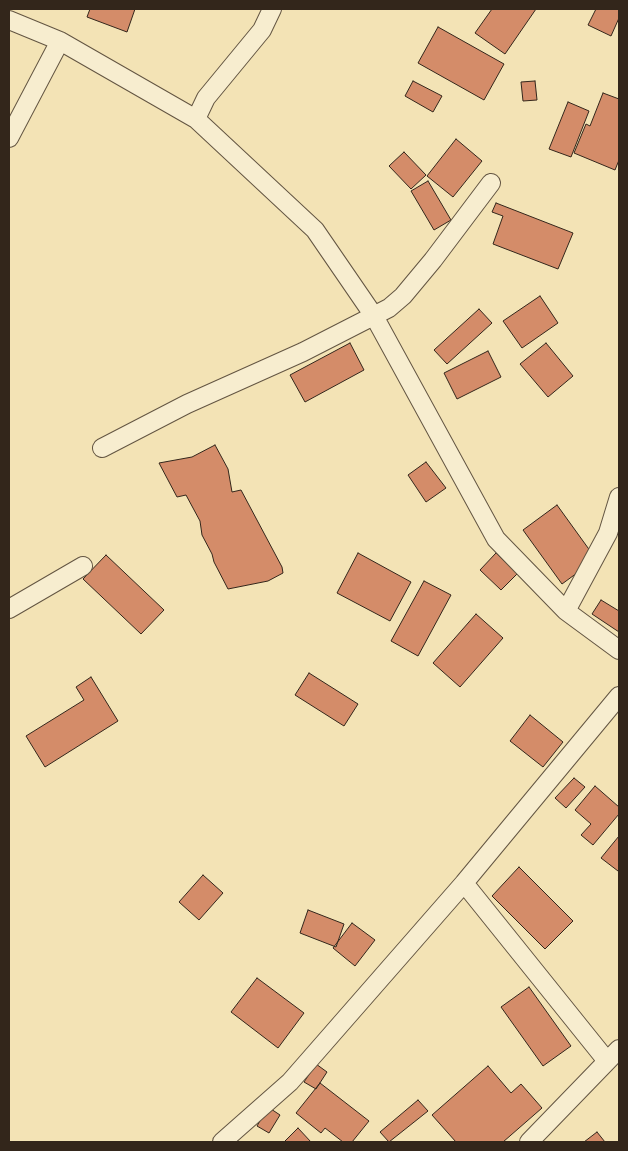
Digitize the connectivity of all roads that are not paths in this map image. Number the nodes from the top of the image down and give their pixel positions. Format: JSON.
{"nodes":[{"id":1,"x":272,"y":9,"type":"edge"},
{"id":2,"x":9,"y":20,"type":"edge"},
{"id":3,"x":60,"y":41,"type":"junction"},
{"id":4,"x":196,"y":119,"type":"junction"},
{"id":5,"x":9,"y":138,"type":"edge"},
{"id":6,"x":491,"y":183,"type":"dead end"},
{"id":7,"x":374,"y":316,"type":"junction"},
{"id":8,"x":102,"y":448,"type":"dead end"},
{"id":9,"x":619,"y":497,"type":"edge"},
{"id":10,"x":83,"y":566,"type":"dead end"},
{"id":11,"x":9,"y":609,"type":"edge"},
{"id":12,"x":566,"y":611,"type":"junction"},
{"id":13,"x":619,"y":650,"type":"edge"},
{"id":14,"x":619,"y":696,"type":"edge"},
{"id":15,"x":464,"y":883,"type":"junction"},
{"id":16,"x":619,"y":1049,"type":"edge"},
{"id":17,"x":607,"y":1061,"type":"junction"},
{"id":18,"x":222,"y":1142,"type":"edge"},
{"id":19,"x":529,"y":1142,"type":"edge"}],
"edges":[{"from":1,"to":4,"type":"street"},
{"from":2,"to":3,"type":"street"},
{"from":3,"to":4,"type":"street"},
{"from":3,"to":5,"type":"street"},
{"from":4,"to":7,"type":"street"},
{"from":6,"to":7,"type":"street"},
{"from":7,"to":8,"type":"street"},
{"from":7,"to":12,"type":"street"},
{"from":9,"to":12,"type":"street"},
{"from":10,"to":11,"type":"street"},
{"from":12,"to":13,"type":"street"},
{"from":14,"to":15,"type":"street"},
{"from":15,"to":17,"type":"street"},
{"from":15,"to":18,"type":"street"},
{"from":16,"to":17,"type":"street"},
{"from":17,"to":19,"type":"street"}]}
